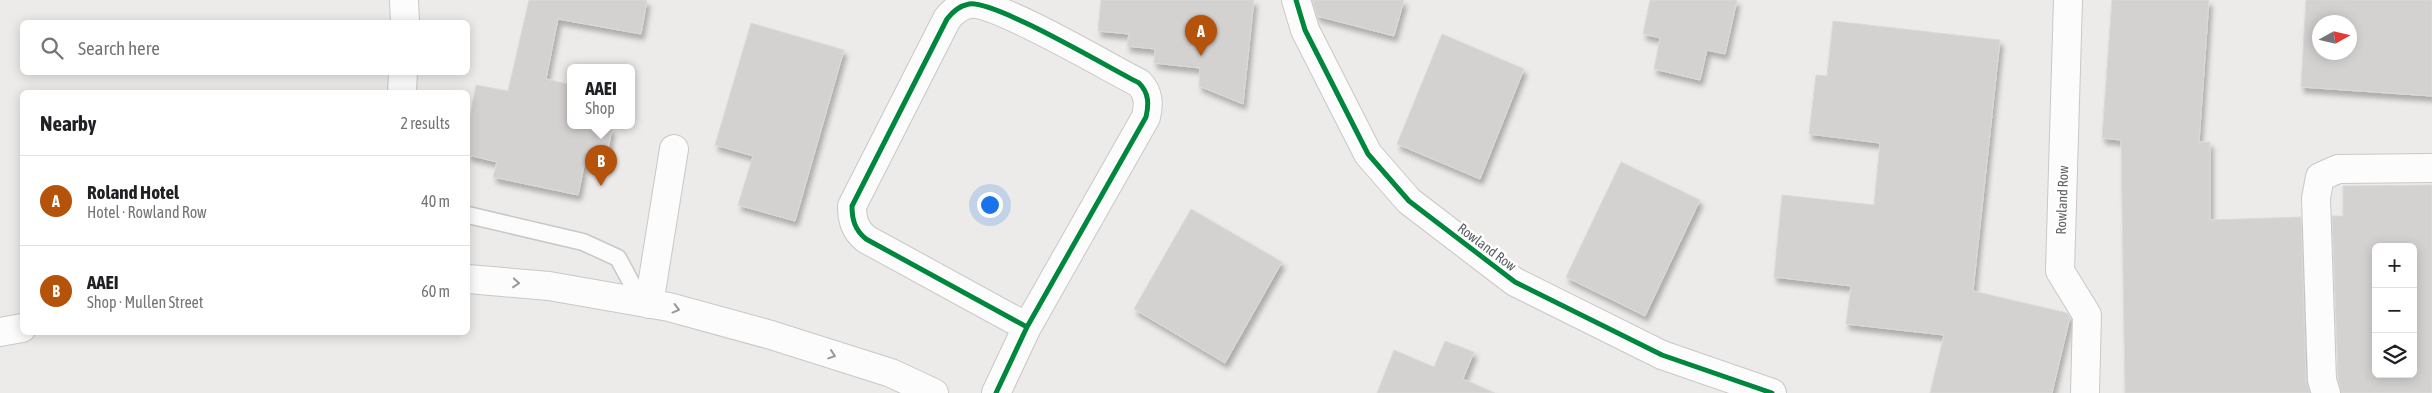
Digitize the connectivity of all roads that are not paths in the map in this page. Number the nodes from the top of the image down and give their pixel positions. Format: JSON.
{"nodes":[{"id":1,"x":404,"y":0,"type":"edge"},
{"id":2,"x":1296,"y":0,"type":"edge"},
{"id":3,"x":2068,"y":0,"type":"edge"},
{"id":4,"x":405,"y":20,"type":"edge"},
{"id":5,"x":403,"y":75,"type":"edge"},
{"id":6,"x":402,"y":90,"type":"edge"},
{"id":7,"x":674,"y":149,"type":"dead end"},
{"id":8,"x":2432,"y":168,"type":"edge"},
{"id":9,"x":470,"y":214,"type":"edge"},
{"id":10,"x":470,"y":279,"type":"edge"},
{"id":11,"x":641,"y":302,"type":"junction"},
{"id":12,"x":20,"y":328,"type":"edge"},
{"id":13,"x":1027,"y":328,"type":"junction"},
{"id":14,"x":0,"y":332,"type":"edge"},
{"id":15,"x":934,"y":393,"type":"edge"},
{"id":16,"x":996,"y":393,"type":"edge"},
{"id":17,"x":1772,"y":393,"type":"edge"},
{"id":18,"x":2085,"y":393,"type":"edge"},
{"id":19,"x":2326,"y":393,"type":"edge"}],
"edges":[{"from":1,"to":4,"type":"street"},
{"from":2,"to":17,"type":"street","name":"Rowland Row"},
{"from":3,"to":18,"type":"street","name":"Rowland Row"},
{"from":5,"to":6,"type":"street"},
{"from":7,"to":11,"type":"street"},
{"from":8,"to":19,"type":"street"},
{"from":9,"to":11,"type":"lane"},
{"from":10,"to":11,"type":"street","one_way":true},
{"from":11,"to":15,"type":"street","one_way":true},
{"from":12,"to":14,"type":"street"},
{"from":13,"to":13,"type":"street"},
{"from":13,"to":16,"type":"street"}]}
